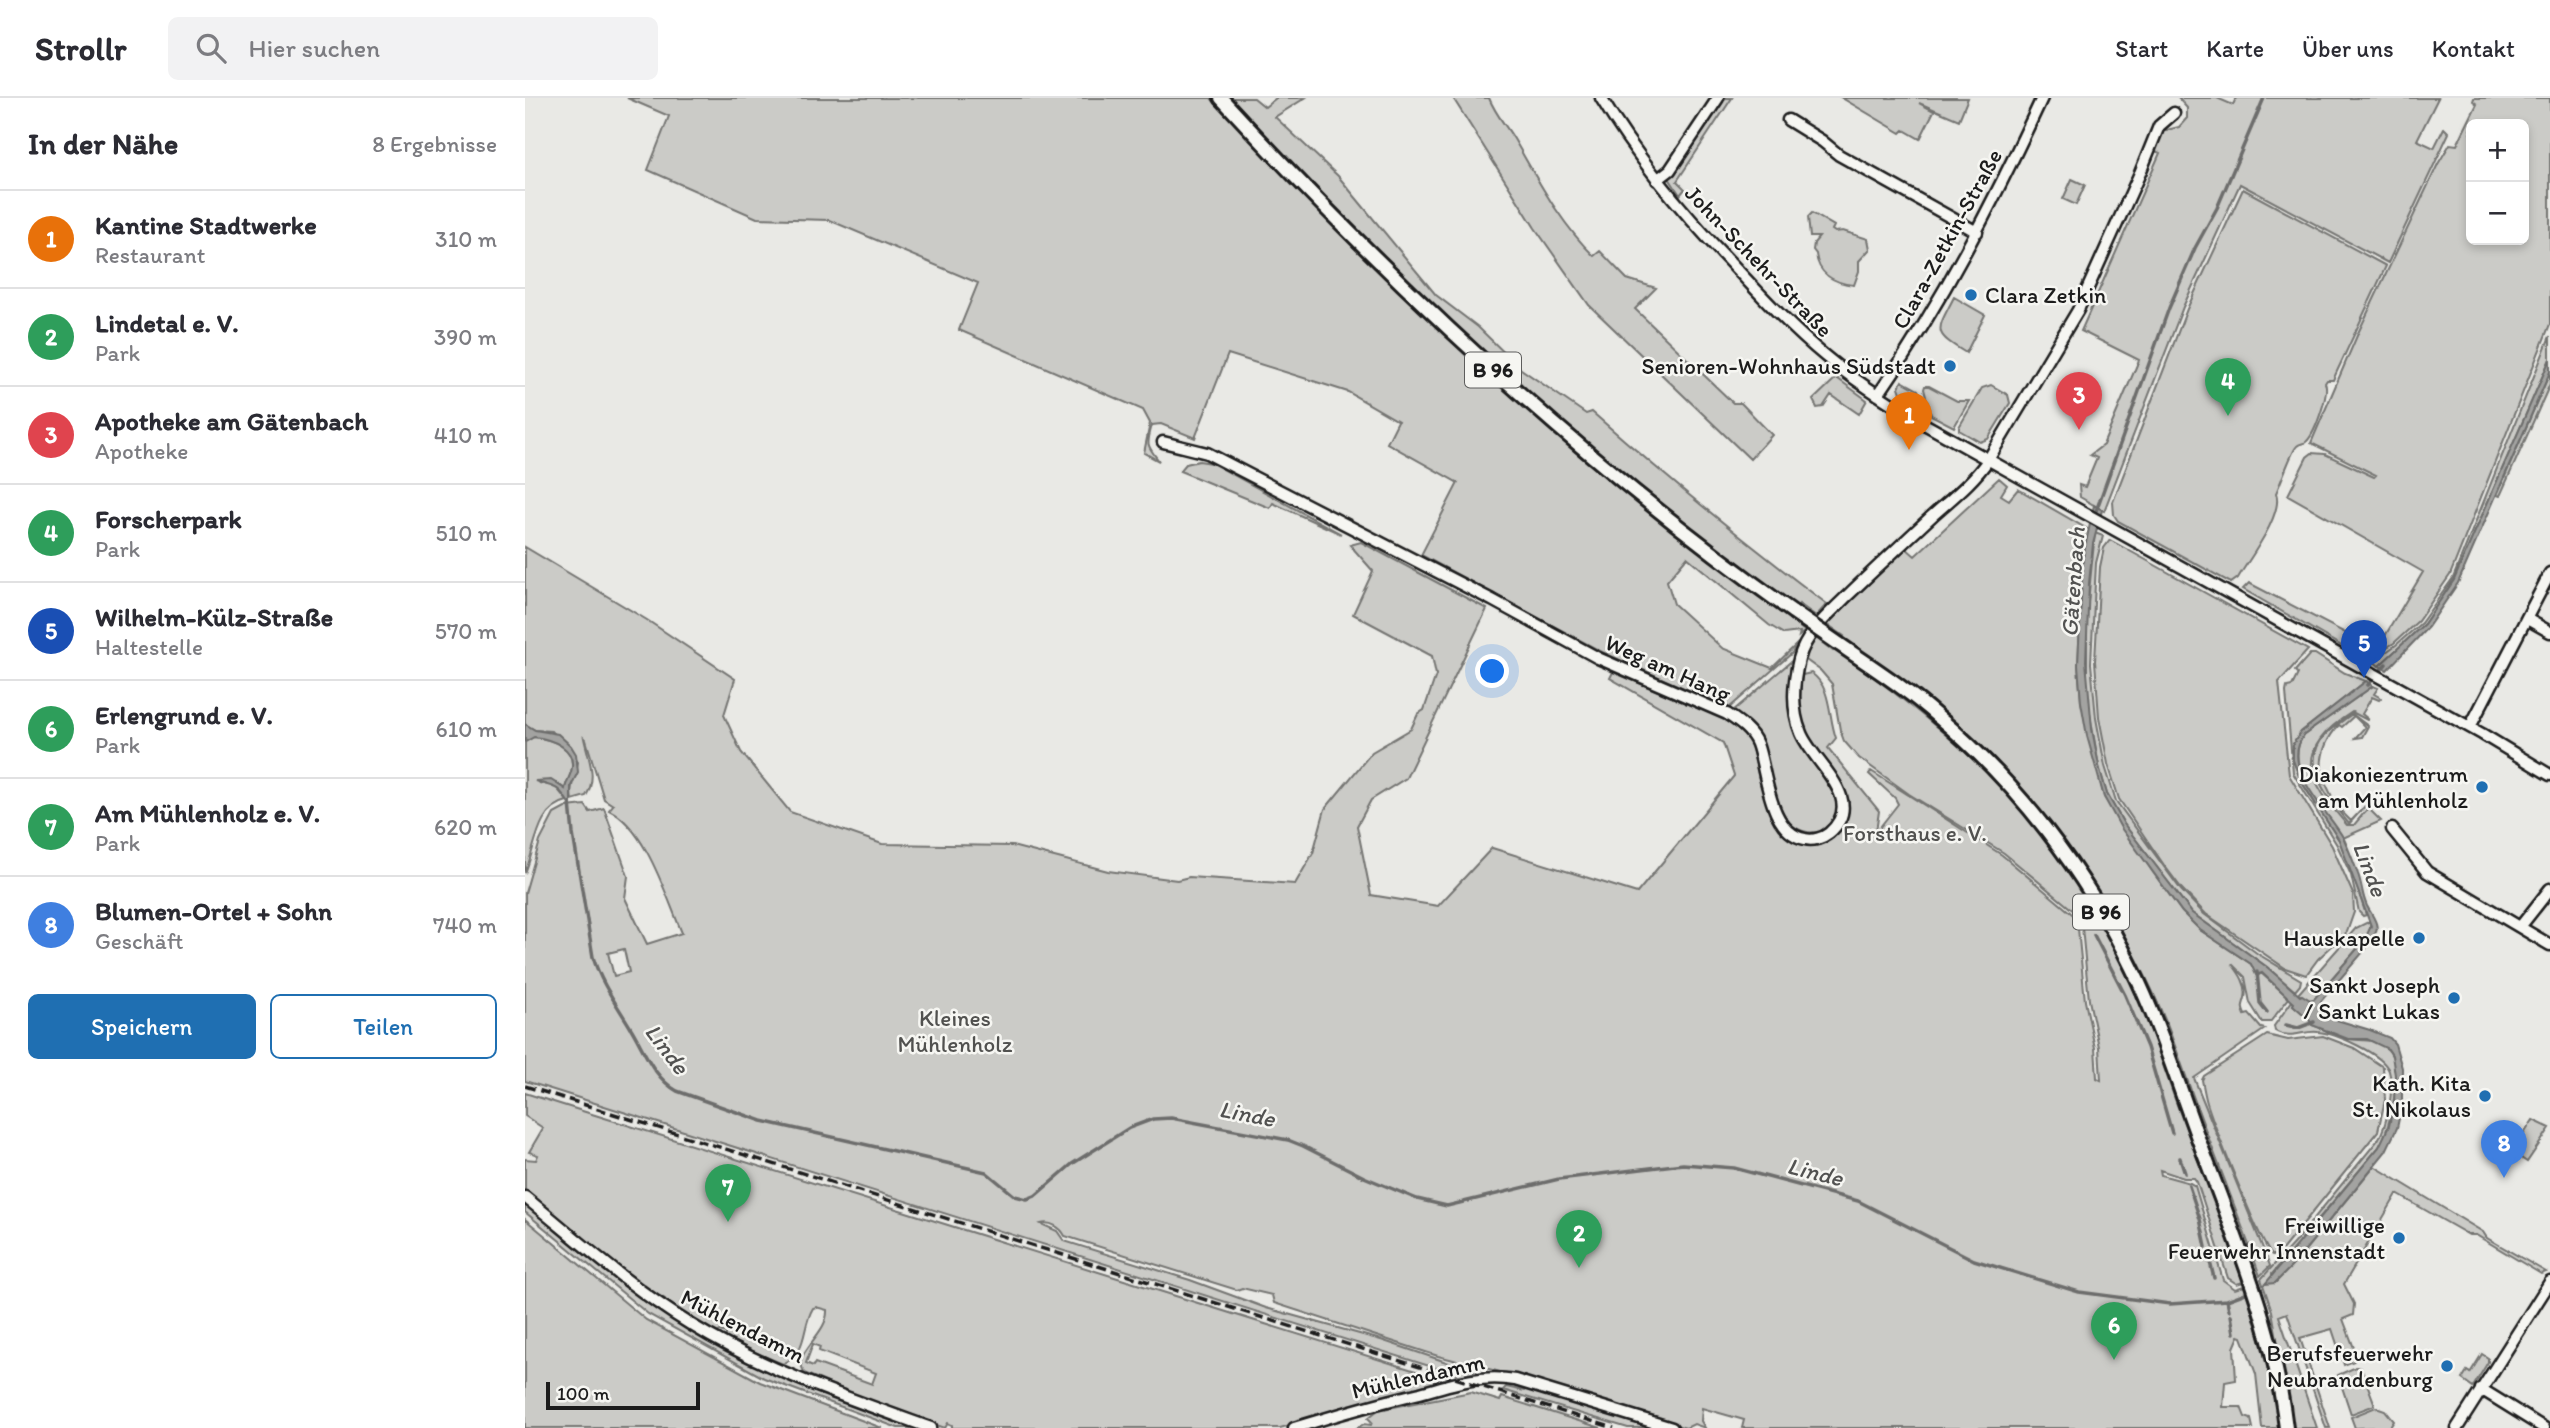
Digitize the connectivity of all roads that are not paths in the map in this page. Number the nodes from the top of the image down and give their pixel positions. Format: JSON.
{"nodes":[{"id":1,"x":1221,"y":98,"type":"edge"},
{"id":2,"x":1601,"y":98,"type":"edge"},
{"id":3,"x":1718,"y":98,"type":"edge"},
{"id":4,"x":2042,"y":98,"type":"edge"},
{"id":5,"x":2174,"y":113,"type":"dead end"},
{"id":6,"x":1788,"y":120,"type":"dead end"},
{"id":7,"x":1657,"y":180,"type":"junction"},
{"id":8,"x":1977,"y":232,"type":"junction"},
{"id":9,"x":1878,"y":395,"type":"junction"},
{"id":10,"x":1163,"y":442,"type":"dead end"},
{"id":11,"x":1988,"y":460,"type":"junction"},
{"id":12,"x":2550,"y":573,"type":"edge"},
{"id":13,"x":2527,"y":619,"type":"junction"},
{"id":14,"x":2550,"y":632,"type":"edge"},
{"id":15,"x":2470,"y":727,"type":"junction"},
{"id":16,"x":2550,"y":775,"type":"edge"},
{"id":17,"x":2392,"y":829,"type":"dead end"},
{"id":18,"x":2550,"y":889,"type":"edge"},
{"id":19,"x":2520,"y":927,"type":"junction"},
{"id":20,"x":2550,"y":945,"type":"edge"},
{"id":21,"x":525,"y":1197,"type":"edge"},
{"id":22,"x":2550,"y":1282,"type":"edge"},
{"id":23,"x":2481,"y":1389,"type":"junction"},
{"id":24,"x":931,"y":1428,"type":"edge"},
{"id":25,"x":1294,"y":1428,"type":"edge"},
{"id":26,"x":1672,"y":1428,"type":"edge"},
{"id":27,"x":2285,"y":1428,"type":"edge"},
{"id":28,"x":2457,"y":1428,"type":"edge"},
{"id":29,"x":2544,"y":1428,"type":"edge"}],
"edges":[{"from":1,"to":27,"type":"main road","number":"B 96","bridge":true},
{"from":2,"to":7,"type":"street","name":"John-Schehr-Straße"},
{"from":3,"to":7,"type":"street"},
{"from":4,"to":8,"type":"street","name":"Clara-Zetkin-Straße"},
{"from":5,"to":11,"type":"street"},
{"from":6,"to":8,"type":"street"},
{"from":7,"to":9,"type":"street","name":"John-Schehr-Straße"},
{"from":8,"to":9,"type":"street","name":"Clara-Zetkin-Straße"},
{"from":9,"to":11,"type":"street","name":"John-Schehr-Straße"},
{"from":10,"to":11,"type":"street","name":"Weg am Hang"},
{"from":11,"to":15,"type":"street","name":"John-Schehr-Straße"},
{"from":12,"to":13,"type":"street"},
{"from":13,"to":14,"type":"street"},
{"from":13,"to":15,"type":"street"},
{"from":15,"to":16,"type":"street","name":"John-Schehr-Straße"},
{"from":17,"to":19,"type":"street"},
{"from":18,"to":19,"type":"street"},
{"from":19,"to":20,"type":"street"},
{"from":21,"to":24,"type":"street","name":"Mühlendamm"},
{"from":22,"to":23,"type":"street"},
{"from":23,"to":28,"type":"street"},
{"from":23,"to":29,"type":"street"},
{"from":25,"to":26,"type":"street","name":"Mühlendamm"}]}
